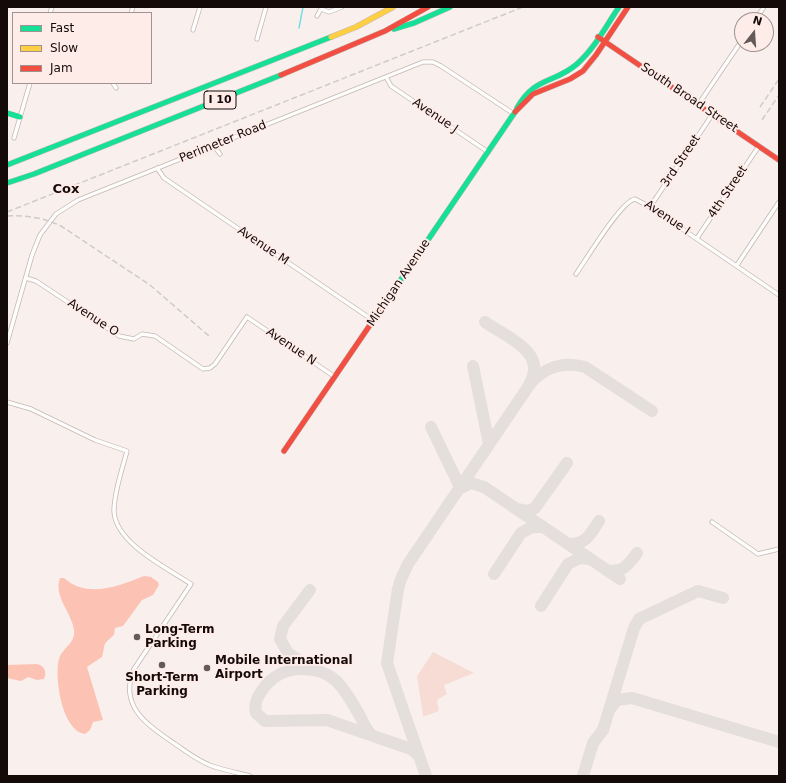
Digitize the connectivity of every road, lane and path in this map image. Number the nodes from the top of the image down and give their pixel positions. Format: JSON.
{"nodes":[{"id":1,"x":200,"y":7,"type":"edge"},
{"id":2,"x":266,"y":7,"type":"edge"},
{"id":3,"x":342,"y":7,"type":"edge"},
{"id":4,"x":393,"y":7,"type":"edge"},
{"id":5,"x":428,"y":7,"type":"edge"},
{"id":6,"x":450,"y":7,"type":"edge"},
{"id":7,"x":618,"y":7,"type":"edge"},
{"id":8,"x":628,"y":7,"type":"edge"},
{"id":9,"x":316,"y":16,"type":"dead end"},
{"id":10,"x":193,"y":30,"type":"dead end"},
{"id":11,"x":385,"y":31,"type":"junction"},
{"id":12,"x":598,"y":37,"type":"junction"},
{"id":13,"x":257,"y":39,"type":"dead end"},
{"id":14,"x":605,"y":41,"type":"junction"},
{"id":15,"x":734,"y":52,"type":"edge"},
{"id":16,"x":386,"y":77,"type":"junction"},
{"id":17,"x":30,"y":84,"type":"edge"},
{"id":18,"x":114,"y":84,"type":"edge"},
{"id":19,"x":116,"y":88,"type":"dead end"},
{"id":20,"x":698,"y":105,"type":"junction"},
{"id":21,"x":7,"y":113,"type":"edge"},
{"id":22,"x":514,"y":114,"type":"junction"},
{"id":23,"x":712,"y":115,"type":"junction"},
{"id":24,"x":20,"y":117,"type":"junction"},
{"id":25,"x":14,"y":138,"type":"dead end"},
{"id":26,"x":214,"y":146,"type":"junction"},
{"id":27,"x":759,"y":146,"type":"junction"},
{"id":28,"x":488,"y":152,"type":"junction"},
{"id":29,"x":220,"y":154,"type":"dead end"},
{"id":30,"x":779,"y":160,"type":"edge"},
{"id":31,"x":7,"y":165,"type":"edge"},
{"id":32,"x":157,"y":168,"type":"junction"},
{"id":33,"x":7,"y":183,"type":"edge"},
{"id":34,"x":779,"y":202,"type":"edge"},
{"id":35,"x":650,"y":207,"type":"junction"},
{"id":36,"x":697,"y":238,"type":"junction"},
{"id":37,"x":737,"y":265,"type":"junction"},
{"id":38,"x":576,"y":274,"type":"dead end"},
{"id":39,"x":26,"y":278,"type":"junction"},
{"id":40,"x":779,"y":295,"type":"edge"},
{"id":41,"x":247,"y":317,"type":"joint"},
{"id":42,"x":374,"y":321,"type":"junction"},
{"id":43,"x":7,"y":343,"type":"edge"},
{"id":44,"x":335,"y":377,"type":"junction"},
{"id":45,"x":7,"y":402,"type":"edge"},
{"id":46,"x":284,"y":451,"type":"dead end"},
{"id":47,"x":712,"y":522,"type":"dead end"},
{"id":48,"x":779,"y":549,"type":"edge"},
{"id":49,"x":250,"y":776,"type":"edge"}],
"edges":[{"from":1,"to":10,"type":"street"},
{"from":2,"to":13,"type":"street"},
{"from":3,"to":9,"type":"street"},
{"from":4,"to":31,"type":"main road","number":"I 10"},
{"from":5,"to":11,"type":"main road","number":"I 10"},
{"from":6,"to":11,"type":"main road"},
{"from":7,"to":12,"type":"main road","name":"Michigan Avenue"},
{"from":8,"to":14,"type":"main road","name":"Michigan Avenue"},
{"from":11,"to":33,"type":"main road","number":"I 10"},
{"from":12,"to":14,"type":"main road","name":"South Broad Street"},
{"from":12,"to":22,"type":"main road","name":"Michigan Avenue"},
{"from":14,"to":20,"type":"main road","name":"South Broad Street"},
{"from":14,"to":22,"type":"main road","name":"Michigan Avenue"},
{"from":15,"to":20,"type":"street"},
{"from":16,"to":22,"type":"street","name":"Perimeter Road"},
{"from":16,"to":26,"type":"street","name":"Perimeter Road"},
{"from":16,"to":28,"type":"street","name":"Avenue J"},
{"from":17,"to":24,"type":"street"},
{"from":18,"to":19,"type":"street"},
{"from":20,"to":23,"type":"main road","name":"South Broad Street"},
{"from":21,"to":24,"type":"main road"},
{"from":22,"to":28,"type":"main road","name":"Michigan Avenue"},
{"from":23,"to":27,"type":"main road","name":"South Broad Street"},
{"from":23,"to":35,"type":"street","name":"3rd Street"},
{"from":24,"to":25,"type":"street"},
{"from":26,"to":29,"type":"street"},
{"from":26,"to":32,"type":"street","name":"Perimeter Road"},
{"from":27,"to":30,"type":"main road","name":"South Broad Street"},
{"from":27,"to":36,"type":"street","name":"4th Street"},
{"from":28,"to":42,"type":"main road","name":"Michigan Avenue"},
{"from":32,"to":39,"type":"street","name":"Perimeter Road"},
{"from":32,"to":42,"type":"street","name":"Avenue M"},
{"from":34,"to":37,"type":"street"},
{"from":35,"to":36,"type":"street","name":"Avenue I"},
{"from":35,"to":38,"type":"street","name":"Avenue I"},
{"from":36,"to":37,"type":"street","name":"Avenue I"},
{"from":37,"to":40,"type":"street","name":"Avenue I"},
{"from":39,"to":41,"type":"street","name":"Avenue O"},
{"from":39,"to":43,"type":"street","name":"Perimeter Road"},
{"from":41,"to":44,"type":"street","name":"Avenue N"},
{"from":42,"to":44,"type":"main road","name":"Michigan Avenue"},
{"from":44,"to":46,"type":"main road","name":"Michigan Avenue"},
{"from":45,"to":49,"type":"street"},
{"from":47,"to":48,"type":"street"}]}
